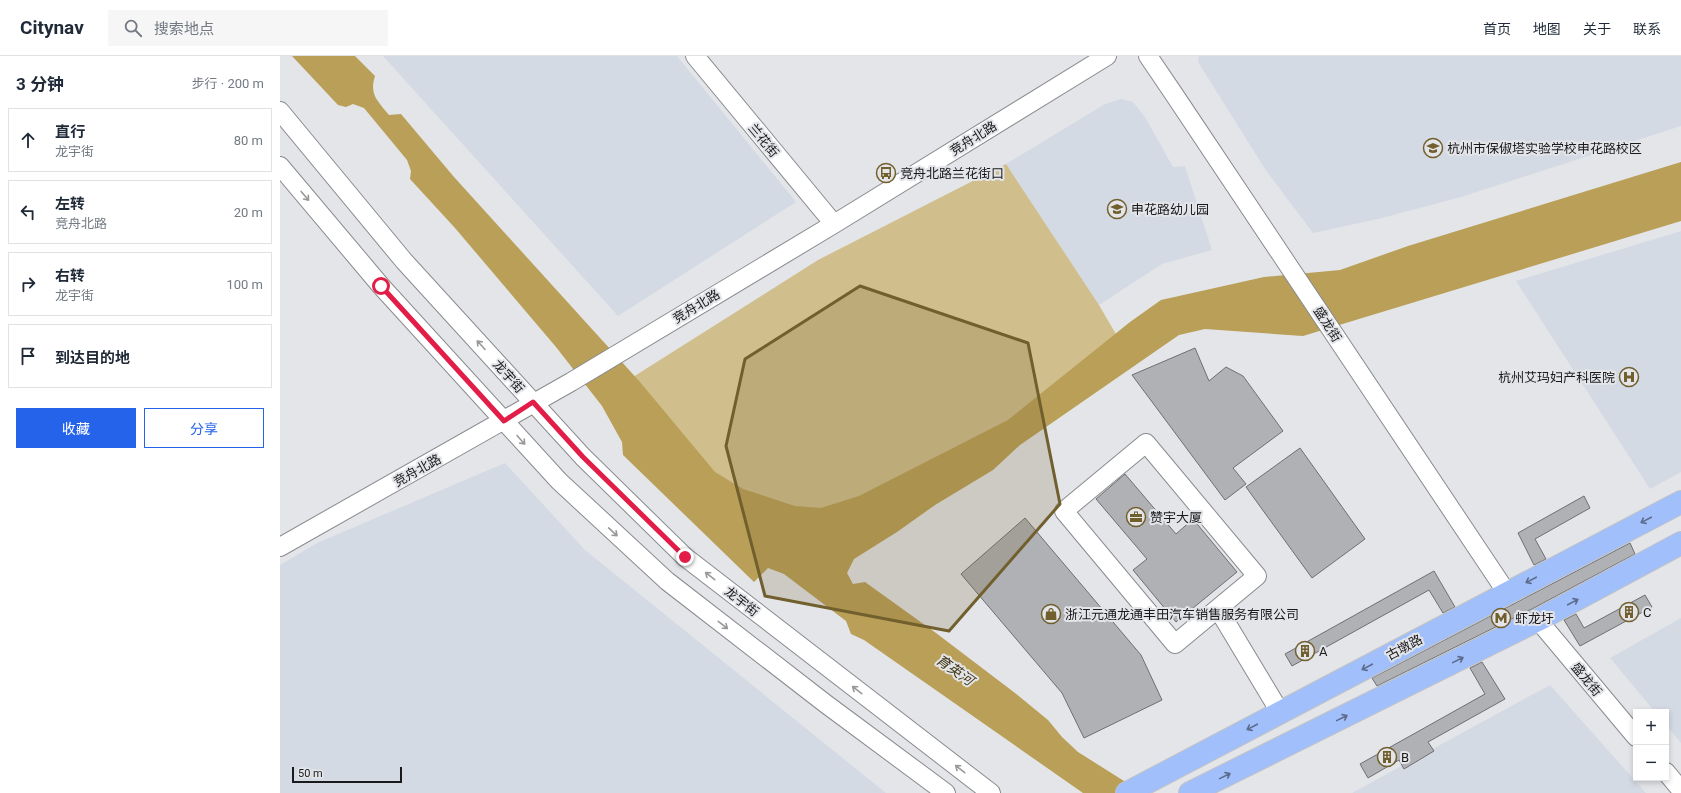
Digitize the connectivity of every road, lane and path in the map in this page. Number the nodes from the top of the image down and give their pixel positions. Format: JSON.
{"nodes":[{"id":1,"x":694,"y":56,"type":"edge"},
{"id":2,"x":1106,"y":56,"type":"edge"},
{"id":3,"x":1148,"y":56,"type":"edge"},
{"id":4,"x":280,"y":111,"type":"edge"},
{"id":5,"x":280,"y":166,"type":"edge"},
{"id":6,"x":834,"y":224,"type":"junction"},
{"id":7,"x":533,"y":402,"type":"junction"},
{"id":8,"x":504,"y":421,"type":"junction"},
{"id":9,"x":1681,"y":502,"type":"edge"},
{"id":10,"x":1681,"y":544,"type":"edge"},
{"id":11,"x":280,"y":547,"type":"edge"},
{"id":12,"x":1507,"y":593,"type":"junction"},
{"id":13,"x":1218,"y":609,"type":"junction"},
{"id":14,"x":1538,"y":620,"type":"junction"},
{"id":15,"x":1280,"y":712,"type":"junction"},
{"id":16,"x":1633,"y":733,"type":"edge"},
{"id":17,"x":1669,"y":776,"type":"edge"},
{"id":18,"x":1134,"y":789,"type":"edge"},
{"id":19,"x":1681,"y":790,"type":"edge"},
{"id":20,"x":946,"y":793,"type":"edge"},
{"id":21,"x":991,"y":793,"type":"edge"},
{"id":22,"x":1190,"y":793,"type":"edge"}],
"edges":[{"from":1,"to":6,"type":"street","name":"兰花街"},
{"from":2,"to":6,"type":"street","name":"竞舟北路"},
{"from":3,"to":12,"type":"street","name":"盛龙街"},
{"from":7,"to":4,"type":"street","name":"龙宇街","one_way":true},
{"from":5,"to":8,"type":"street","one_way":true},
{"from":6,"to":7,"type":"street","name":"竞舟北路"},
{"from":7,"to":8,"type":"street","name":"竞舟北路"},
{"from":21,"to":7,"type":"street","name":"龙宇街","one_way":true},
{"from":8,"to":11,"type":"street","name":"竞舟北路"},
{"from":8,"to":20,"type":"street","one_way":true},
{"from":9,"to":12,"type":"main road","name":"古墩路","one_way":true},
{"from":14,"to":10,"type":"main road","one_way":true},
{"from":12,"to":15,"type":"main road","name":"古墩路","one_way":true},
{"from":13,"to":13,"type":"street"},
{"from":13,"to":15,"type":"street"},
{"from":14,"to":16,"type":"street","name":"盛龙街"},
{"from":22,"to":14,"type":"main road","one_way":true},
{"from":15,"to":18,"type":"main road","name":"古墩路","one_way":true},
{"from":17,"to":19,"type":"street"}]}
